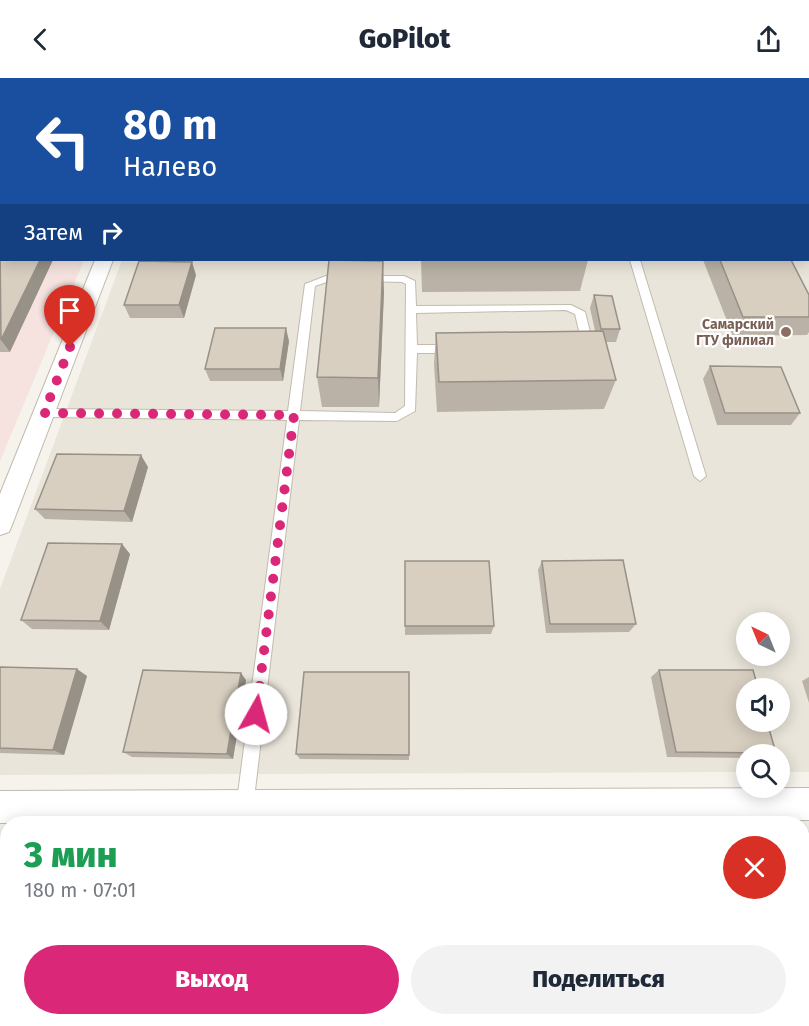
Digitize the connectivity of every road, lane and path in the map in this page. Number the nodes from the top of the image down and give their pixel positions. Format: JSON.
{"nodes":[{"id":1,"x":104,"y":261,"type":"edge"},
{"id":2,"x":635,"y":261,"type":"edge"},
{"id":3,"x":411,"y":310,"type":"junction"},
{"id":4,"x":567,"y":346,"type":"edge"},
{"id":5,"x":460,"y":348,"type":"edge"},
{"id":6,"x":412,"y":350,"type":"junction"},
{"id":7,"x":44,"y":413,"type":"junction"},
{"id":8,"x":294,"y":415,"type":"junction"},
{"id":9,"x":700,"y":476,"type":"dead end"},
{"id":10,"x":0,"y":525,"type":"edge"},
{"id":11,"x":0,"y":807,"type":"edge"},
{"id":12,"x":800,"y":811,"type":"edge"},
{"id":13,"x":57,"y":815,"type":"edge"},
{"id":14,"x":243,"y":815,"type":"edge"}],
"edges":[{"from":1,"to":7,"type":"street"},
{"from":2,"to":9,"type":"lane"},
{"from":3,"to":4,"type":"lane"},
{"from":3,"to":6,"type":"lane"},
{"from":3,"to":8,"type":"lane"},
{"from":5,"to":6,"type":"lane"},
{"from":6,"to":8,"type":"lane"},
{"from":7,"to":8,"type":"lane"},
{"from":7,"to":10,"type":"street"},
{"from":8,"to":14,"type":"lane"},
{"from":11,"to":13,"type":"street"},
{"from":12,"to":14,"type":"street"},
{"from":13,"to":14,"type":"street"}]}
